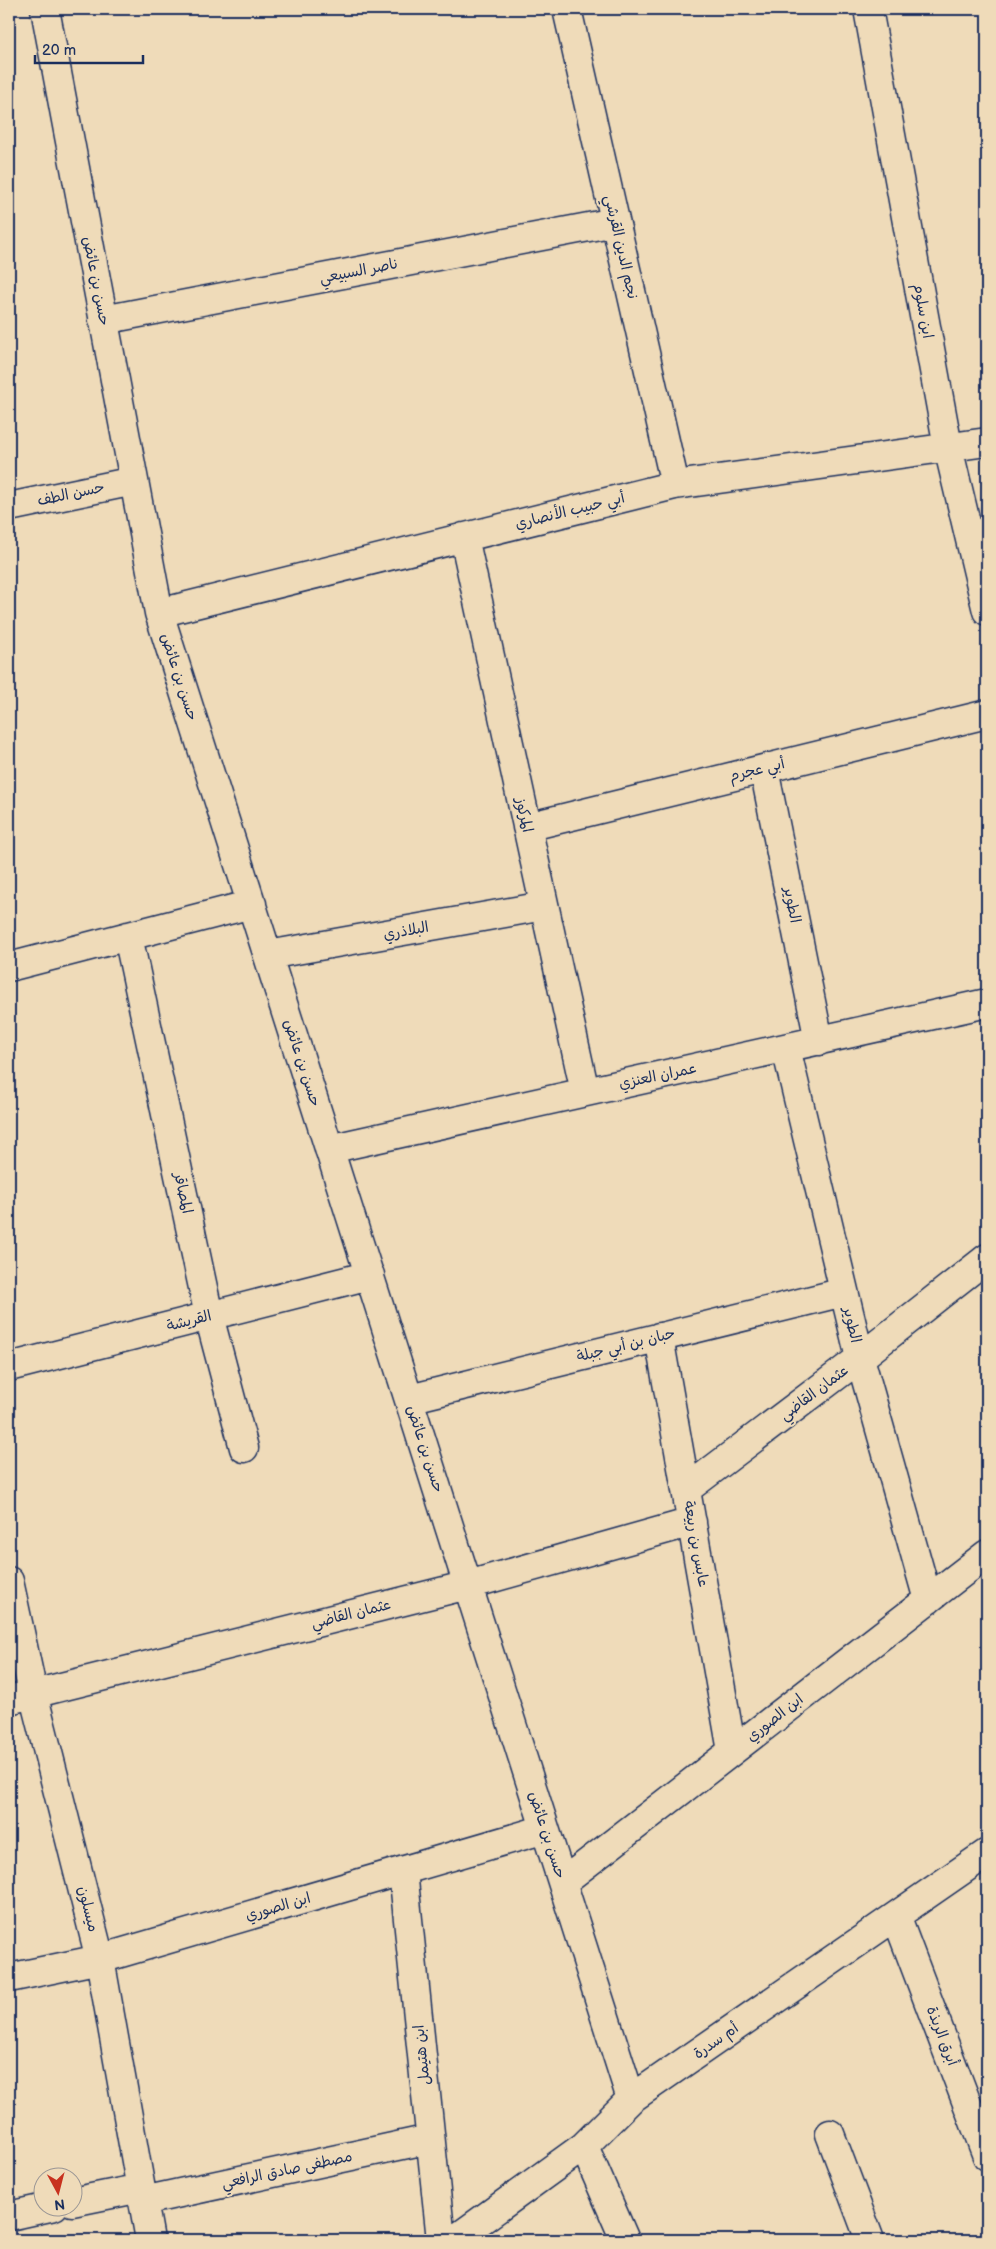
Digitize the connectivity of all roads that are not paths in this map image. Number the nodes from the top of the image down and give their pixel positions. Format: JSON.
{"nodes":[{"id":1,"x":45,"y":9,"type":"edge"},
{"id":2,"x":567,"y":9,"type":"edge"},
{"id":3,"x":868,"y":9,"type":"edge"},
{"id":4,"x":615,"y":222,"type":"junction"},
{"id":5,"x":103,"y":320,"type":"junction"},
{"id":6,"x":987,"y":442,"type":"edge"},
{"id":7,"x":948,"y":447,"type":"junction"},
{"id":8,"x":134,"y":481,"type":"junction"},
{"id":9,"x":675,"y":485,"type":"junction"},
{"id":10,"x":9,"y":507,"type":"edge"},
{"id":11,"x":464,"y":537,"type":"junction"},
{"id":12,"x":987,"y":611,"type":"edge"},
{"id":13,"x":159,"y":613,"type":"junction"},
{"id":14,"x":987,"y":714,"type":"edge"},
{"id":15,"x":764,"y":769,"type":"junction"},
{"id":16,"x":527,"y":827,"type":"junction"},
{"id":17,"x":252,"y":904,"type":"junction"},
{"id":18,"x":544,"y":906,"type":"junction"},
{"id":19,"x":128,"y":936,"type":"junction"},
{"id":20,"x":268,"y":955,"type":"junction"},
{"id":21,"x":9,"y":967,"type":"edge"},
{"id":22,"x":987,"y":1003,"type":"edge"},
{"id":23,"x":819,"y":1041,"type":"junction"},
{"id":24,"x":786,"y":1048,"type":"junction"},
{"id":25,"x":584,"y":1092,"type":"junction"},
{"id":26,"x":330,"y":1149,"type":"junction"},
{"id":27,"x":987,"y":1258,"type":"edge"},
{"id":28,"x":370,"y":1275,"type":"junction"},
{"id":29,"x":844,"y":1292,"type":"junction"},
{"id":30,"x":209,"y":1316,"type":"junction"},
{"id":31,"x":659,"y":1337,"type":"junction"},
{"id":32,"x":860,"y":1358,"type":"junction"},
{"id":33,"x":9,"y":1367,"type":"edge"},
{"id":34,"x":409,"y":1399,"type":"junction"},
{"id":35,"x":244,"y":1448,"type":"dead end"},
{"id":36,"x":686,"y":1488,"type":"junction"},
{"id":37,"x":692,"y":1522,"type":"junction"},
{"id":38,"x":987,"y":1554,"type":"edge"},
{"id":39,"x":9,"y":1581,"type":"edge"},
{"id":40,"x":468,"y":1585,"type":"junction"},
{"id":41,"x":928,"y":1600,"type":"junction"},
{"id":42,"x":21,"y":1697,"type":"edge"},
{"id":43,"x":732,"y":1751,"type":"junction"},
{"id":44,"x":545,"y":1829,"type":"junction"},
{"id":45,"x":987,"y":1853,"type":"edge"},
{"id":46,"x":403,"y":1871,"type":"junction"},
{"id":47,"x":563,"y":1882,"type":"junction"},
{"id":48,"x":896,"y":1916,"type":"junction"},
{"id":49,"x":100,"y":1959,"type":"junction"},
{"id":50,"x":9,"y":1978,"type":"edge"},
{"id":51,"x":631,"y":2099,"type":"junction"},
{"id":52,"x":830,"y":2134,"type":"dead end"},
{"id":53,"x":430,"y":2139,"type":"junction"},
{"id":54,"x":584,"y":2146,"type":"junction"},
{"id":55,"x":987,"y":2156,"type":"edge"},
{"id":56,"x":142,"y":2194,"type":"junction"},
{"id":57,"x":82,"y":2201,"type":"edge"},
{"id":58,"x":32,"y":2211,"type":"edge"},
{"id":59,"x":9,"y":2216,"type":"edge"},
{"id":60,"x":150,"y":2240,"type":"edge"},
{"id":61,"x":440,"y":2240,"type":"edge"},
{"id":62,"x":454,"y":2240,"type":"edge"},
{"id":63,"x":625,"y":2240,"type":"edge"},
{"id":64,"x":870,"y":2240,"type":"edge"}],
"edges":[{"from":1,"to":5,"type":"street","name":"حسن بن عائض"},
{"from":2,"to":4,"type":"street","name":"نجم الدين القرشي"},
{"from":3,"to":7,"type":"street","name":"ابن سلوم"},
{"from":4,"to":5,"type":"street","name":"ناصر السبيعي"},
{"from":4,"to":9,"type":"street","name":"نجم الدين القرشي"},
{"from":5,"to":8,"type":"street","name":"حسن بن عائض"},
{"from":6,"to":7,"type":"street","name":"أبي حبيب الأنصاري"},
{"from":7,"to":9,"type":"street","name":"أبي حبيب الأنصاري"},
{"from":7,"to":12,"type":"street","name":"ابن سلوم"},
{"from":8,"to":10,"type":"street","name":"حسن الطف"},
{"from":8,"to":13,"type":"street","name":"حسن بن عائض"},
{"from":9,"to":11,"type":"street","name":"أبي حبيب الأنصاري"},
{"from":11,"to":13,"type":"street","name":"أبي حبيب الأنصاري"},
{"from":11,"to":16,"type":"street","name":"المركوز"},
{"from":13,"to":17,"type":"street","name":"حسن بن عائض"},
{"from":14,"to":15,"type":"street","name":"أبي عجرم"},
{"from":15,"to":16,"type":"street","name":"أبي عجرم"},
{"from":15,"to":23,"type":"street","name":"الطوير"},
{"from":16,"to":18,"type":"street","name":"المركوز"},
{"from":17,"to":19,"type":"street"},
{"from":17,"to":20,"type":"street","name":"حسن بن عائض"},
{"from":18,"to":20,"type":"street","name":"البلاذري"},
{"from":18,"to":25,"type":"street","name":"المركوز"},
{"from":19,"to":21,"type":"street"},
{"from":19,"to":30,"type":"street","name":"المصاقر"},
{"from":20,"to":26,"type":"street","name":"حسن بن عائض"},
{"from":22,"to":23,"type":"street","name":"عمران العنزي"},
{"from":23,"to":24,"type":"street","name":"عمران العنزي"},
{"from":24,"to":25,"type":"street","name":"عمران العنزي"},
{"from":24,"to":29,"type":"street","name":"الطوير"},
{"from":25,"to":26,"type":"street","name":"عمران العنزي"},
{"from":26,"to":28,"type":"street","name":"حسن بن عائض"},
{"from":27,"to":32,"type":"street","name":"عثمان القاضي"},
{"from":28,"to":30,"type":"street","name":"القريشة"},
{"from":28,"to":34,"type":"street","name":"حسن بن عائض"},
{"from":29,"to":31,"type":"street","name":"حبان بن أبي جبلة"},
{"from":29,"to":32,"type":"street","name":"الطوير"},
{"from":30,"to":33,"type":"street","name":"القريشة"},
{"from":30,"to":35,"type":"street","name":"المصاقر"},
{"from":31,"to":34,"type":"street","name":"حبان بن أبي جبلة"},
{"from":31,"to":36,"type":"street","name":"عابس بن ربيعة"},
{"from":32,"to":36,"type":"street","name":"عثمان القاضي"},
{"from":32,"to":41,"type":"street","name":"الطوير"},
{"from":34,"to":40,"type":"street","name":"حسن بن عائض"},
{"from":36,"to":37,"type":"street","name":"عابس بن ربيعة"},
{"from":37,"to":40,"type":"street","name":"عثمان القاضي"},
{"from":37,"to":43,"type":"street","name":"عابس بن ربيعة"},
{"from":38,"to":41,"type":"street","name":"ابن الصوري"},
{"from":39,"to":42,"type":"street","name":"ميسلون"},
{"from":40,"to":42,"type":"street","name":"عثمان القاضي"},
{"from":40,"to":44,"type":"street","name":"حسن بن عائض"},
{"from":41,"to":43,"type":"street","name":"ابن الصوري"},
{"from":42,"to":49,"type":"street","name":"ميسلون"},
{"from":43,"to":47,"type":"street","name":"ابن الصوري"},
{"from":44,"to":46,"type":"street","name":"ابن الصوري"},
{"from":44,"to":47,"type":"street","name":"حسن بن عائض"},
{"from":45,"to":48,"type":"street","name":"أم سدرة"},
{"from":46,"to":49,"type":"street","name":"ابن الصوري"},
{"from":46,"to":53,"type":"street","name":"ابن هتيمل"},
{"from":47,"to":51,"type":"street","name":"حسن بن عائض"},
{"from":48,"to":51,"type":"street","name":"أم سدرة"},
{"from":48,"to":55,"type":"street","name":"أبرق الربذة"},
{"from":49,"to":50,"type":"street","name":"ابن الصوري"},
{"from":49,"to":56,"type":"street","name":"ميسلون"},
{"from":51,"to":54,"type":"street","name":"أم سدرة"},
{"from":52,"to":64,"type":"street"},
{"from":53,"to":56,"type":"street","name":"مصطفى صادق الرافعي"},
{"from":53,"to":61,"type":"street","name":"ابن هتيمل"},
{"from":54,"to":62,"type":"street","name":"أم سدرة"},
{"from":54,"to":63,"type":"street"},
{"from":56,"to":57,"type":"street","name":"مصطفى صادق الرافعي"},
{"from":56,"to":60,"type":"street","name":"ميسلون"},
{"from":58,"to":59,"type":"street"}]}
